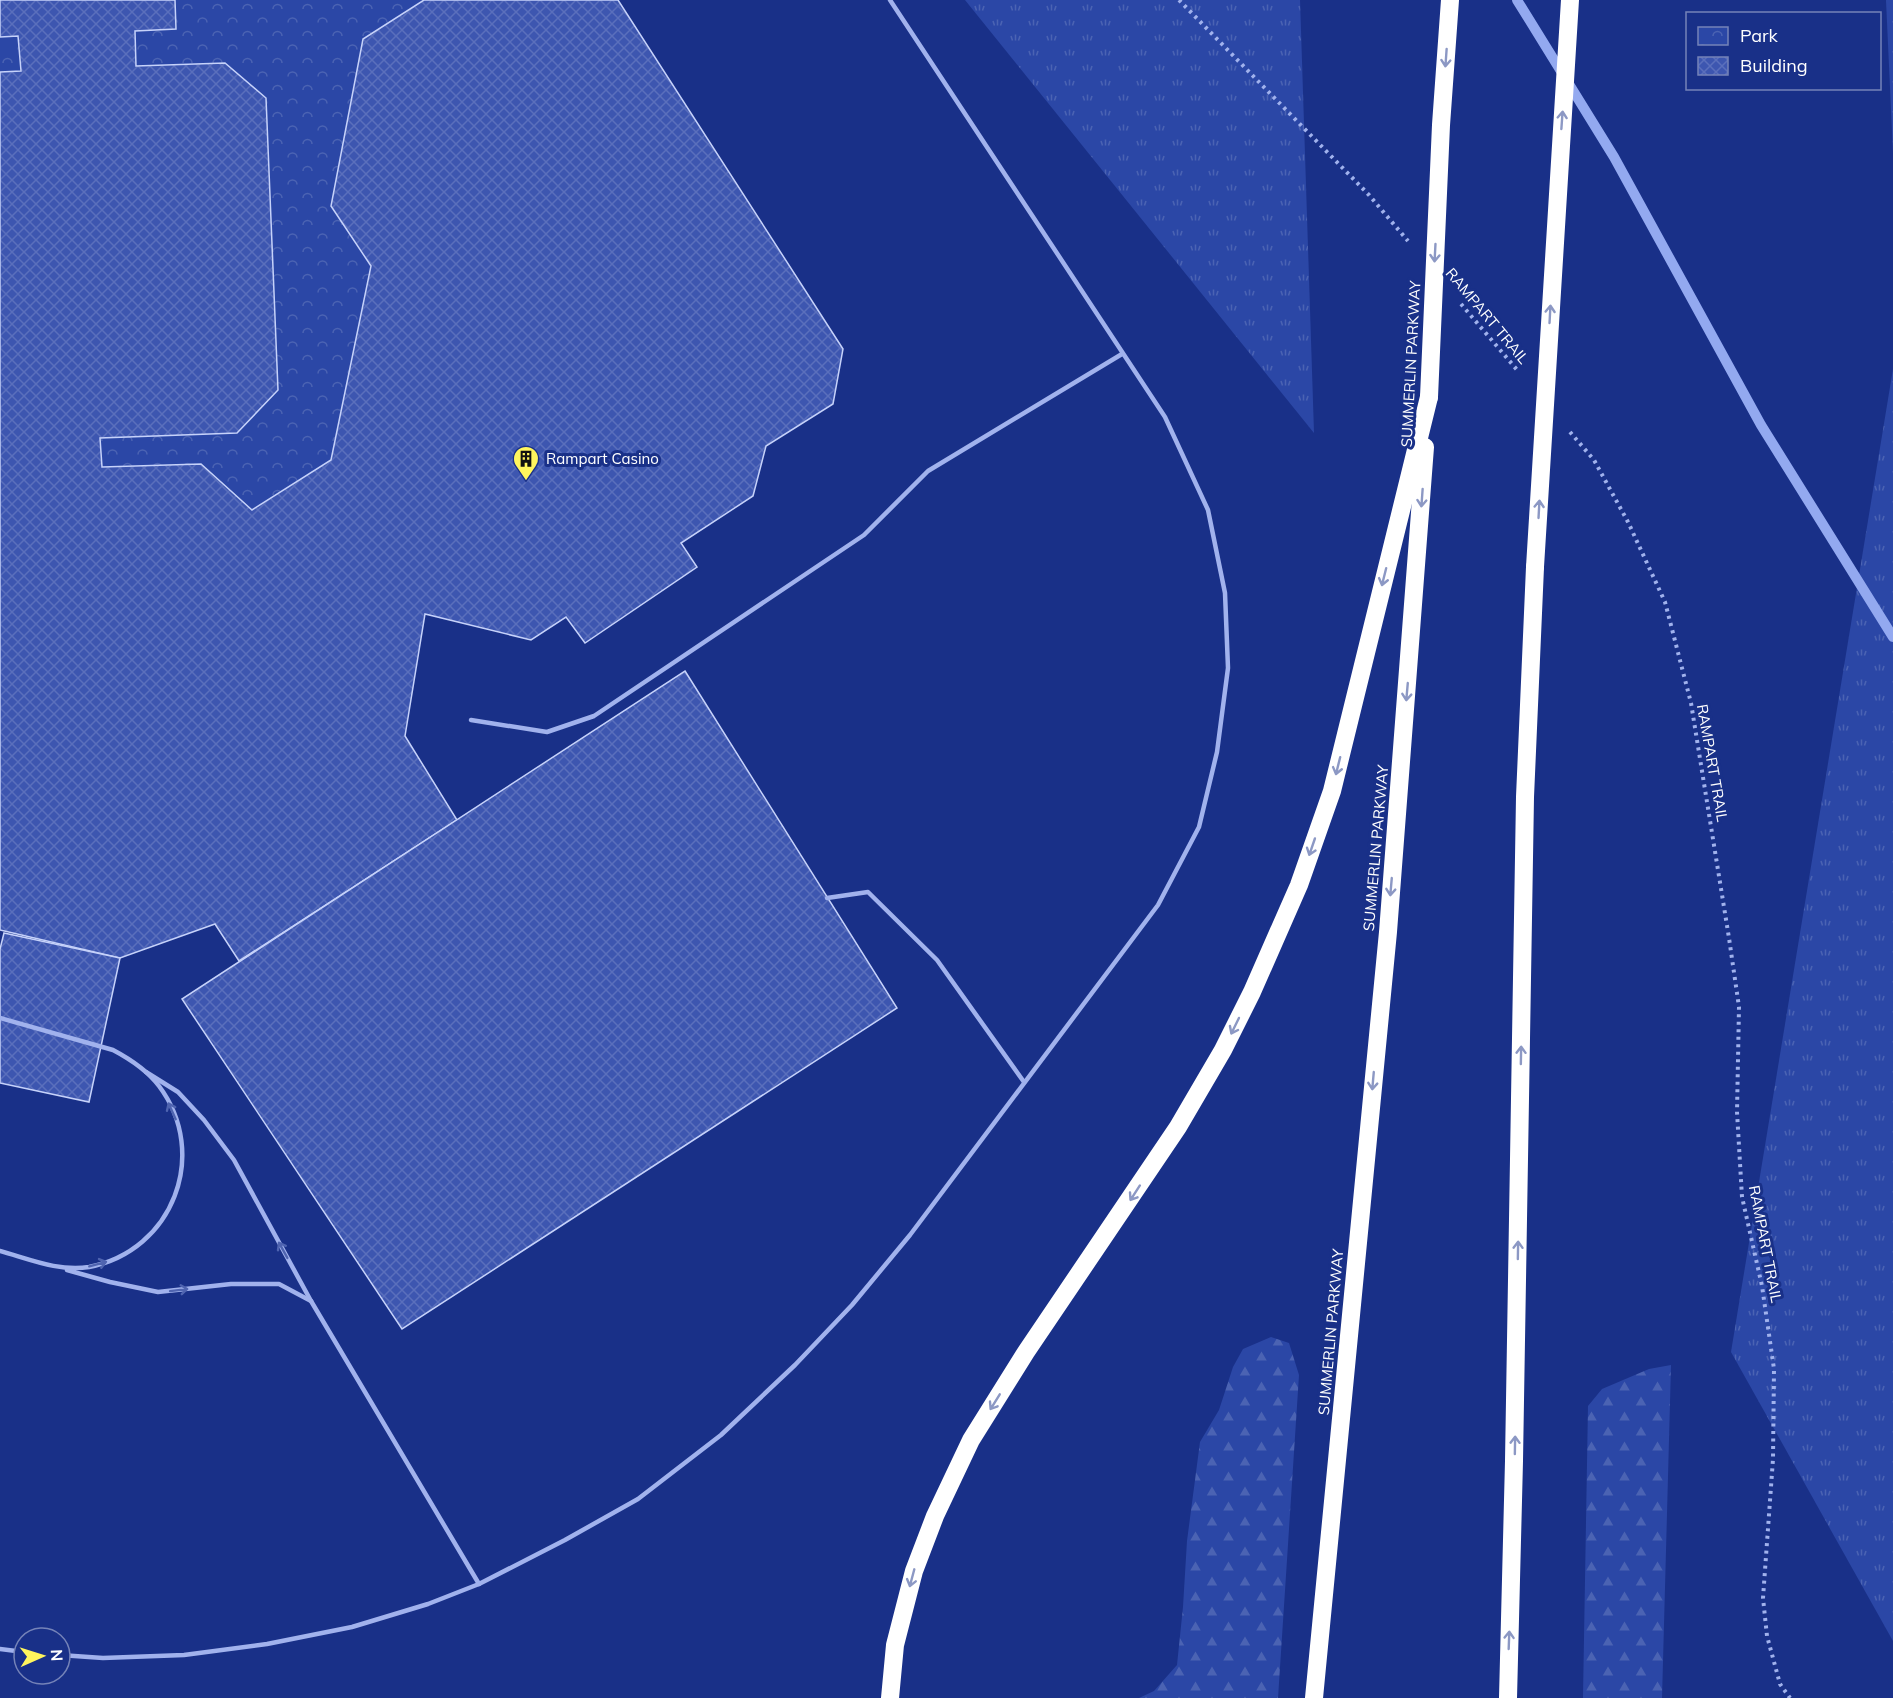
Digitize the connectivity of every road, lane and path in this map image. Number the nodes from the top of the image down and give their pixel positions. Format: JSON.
{"nodes":[{"id":1,"x":890,"y":0,"type":"edge"},
{"id":2,"x":1179,"y":0,"type":"edge"},
{"id":3,"x":1450,"y":0,"type":"edge"},
{"id":4,"x":1570,"y":0,"type":"edge"},
{"id":5,"x":1415,"y":250,"type":"dead end"},
{"id":6,"x":1454,"y":296,"type":"dead end"},
{"id":7,"x":1122,"y":354,"type":"junction"},
{"id":8,"x":1524,"y":378,"type":"dead end"},
{"id":9,"x":1429,"y":398,"type":"junction"},
{"id":10,"x":1563,"y":423,"type":"dead end"},
{"id":11,"x":471,"y":720,"type":"dead end"},
{"id":12,"x":827,"y":898,"type":"dead end"},
{"id":13,"x":0,"y":1018,"type":"edge"},
{"id":14,"x":146,"y":1072,"type":"junction"},
{"id":15,"x":1024,"y":1082,"type":"junction"},
{"id":16,"x":0,"y":1251,"type":"edge"},
{"id":17,"x":61,"y":1268,"type":"junction"},
{"id":18,"x":311,"y":1301,"type":"junction"},
{"id":19,"x":479,"y":1584,"type":"junction"},
{"id":20,"x":72,"y":1656,"type":"edge"},
{"id":21,"x":890,"y":1698,"type":"edge"},
{"id":22,"x":1314,"y":1698,"type":"edge"},
{"id":23,"x":1508,"y":1698,"type":"edge"},
{"id":24,"x":1790,"y":1698,"type":"edge"}],
"edges":[{"from":1,"to":7,"type":"lane"},
{"from":2,"to":5,"type":"path"},
{"from":3,"to":9,"type":"highway","name":"SUMMERLIN PARKWAY","one_way":true,"bridge":true},
{"from":23,"to":4,"type":"highway","one_way":true,"bridge":true},
{"from":6,"to":8,"type":"path","name":"RAMPART TRAIL"},
{"from":7,"to":11,"type":"lane"},
{"from":7,"to":15,"type":"lane"},
{"from":9,"to":21,"type":"highway","one_way":true},
{"from":9,"to":22,"type":"highway","name":"SUMMERLIN PARKWAY","one_way":true},
{"from":10,"to":24,"type":"path","name":"RAMPART TRAIL"},
{"from":12,"to":15,"type":"lane"},
{"from":13,"to":14,"type":"lane"},
{"from":17,"to":14,"type":"lane","one_way":true},
{"from":18,"to":14,"type":"lane","one_way":true},
{"from":15,"to":19,"type":"lane"},
{"from":16,"to":17,"type":"lane"},
{"from":17,"to":18,"type":"lane","one_way":true},
{"from":18,"to":19,"type":"lane"},
{"from":19,"to":20,"type":"lane"}]}
